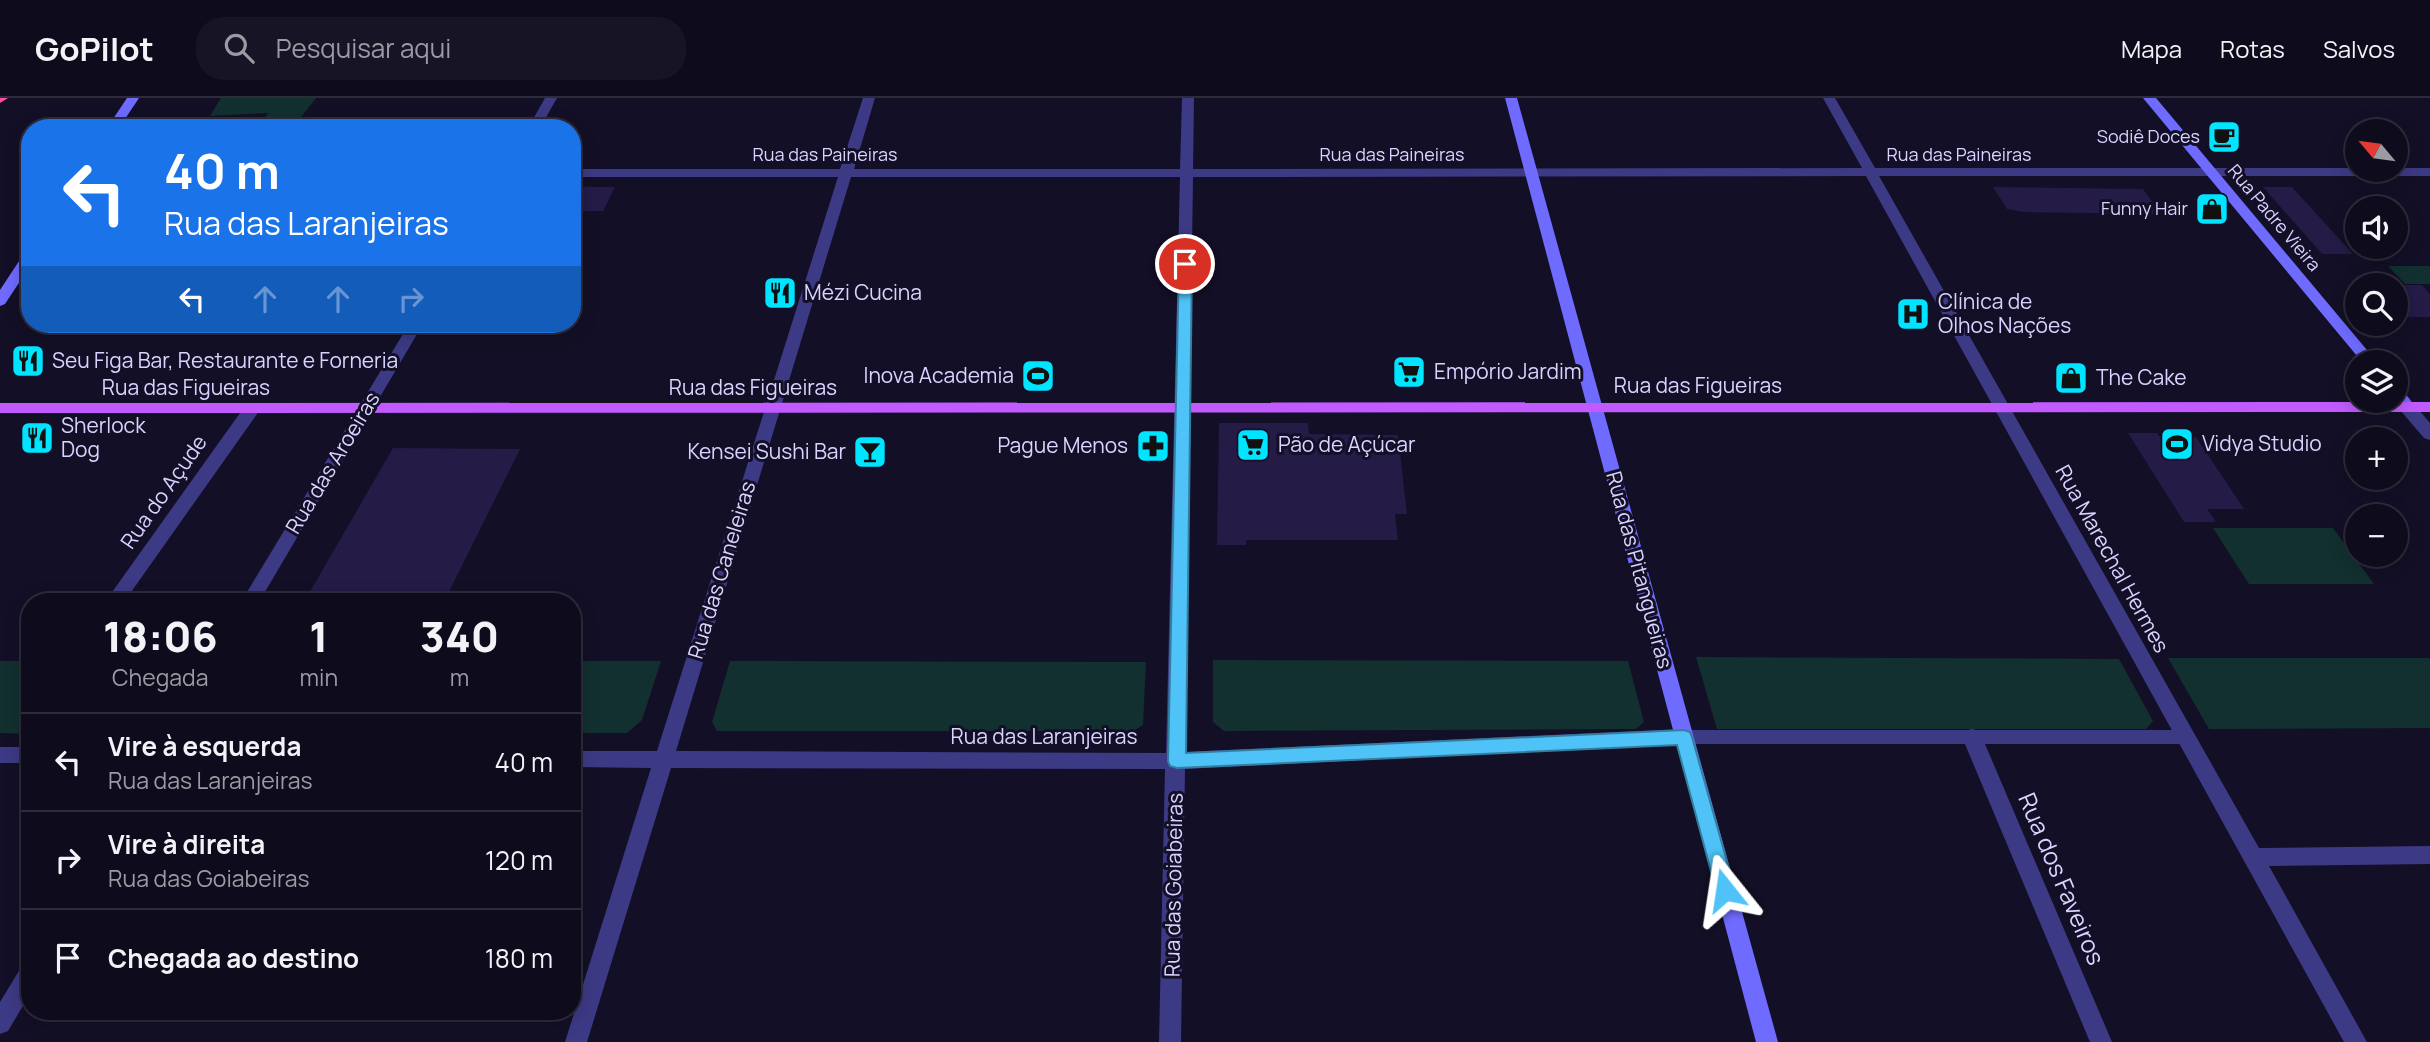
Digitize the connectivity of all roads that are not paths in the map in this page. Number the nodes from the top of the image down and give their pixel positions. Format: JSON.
{"nodes":[{"id":1,"x":133,"y":98,"type":"edge"},
{"id":2,"x":551,"y":98,"type":"edge"},
{"id":3,"x":869,"y":98,"type":"edge"},
{"id":4,"x":1188,"y":98,"type":"edge"},
{"id":5,"x":1511,"y":98,"type":"edge"},
{"id":6,"x":1829,"y":98,"type":"edge"},
{"id":7,"x":2149,"y":98,"type":"edge"},
{"id":8,"x":119,"y":119,"type":"edge"},
{"id":9,"x":539,"y":119,"type":"edge"},
{"id":10,"x":2430,"y":172,"type":"edge"},
{"id":11,"x":581,"y":173,"type":"edge"},
{"id":12,"x":845,"y":173,"type":"junction"},
{"id":13,"x":1186,"y":173,"type":"junction"},
{"id":14,"x":1531,"y":173,"type":"junction"},
{"id":15,"x":1870,"y":173,"type":"junction"},
{"id":16,"x":2211,"y":173,"type":"junction"},
{"id":17,"x":21,"y":269,"type":"edge"},
{"id":18,"x":0,"y":301,"type":"edge"},
{"id":19,"x":410,"y":333,"type":"edge"},
{"id":20,"x":2360,"y":350,"type":"edge"},
{"id":21,"x":1595,"y":407,"type":"junction"},
{"id":22,"x":2001,"y":407,"type":"junction"},
{"id":23,"x":2345,"y":407,"type":"edge"},
{"id":24,"x":2408,"y":407,"type":"edge"},
{"id":25,"x":2430,"y":407,"type":"edge"},
{"id":26,"x":0,"y":408,"type":"edge"},
{"id":27,"x":1184,"y":408,"type":"junction"},
{"id":28,"x":2408,"y":408,"type":"edge"},
{"id":29,"x":772,"y":409,"type":"junction"},
{"id":30,"x":251,"y":410,"type":"junction"},
{"id":31,"x":363,"y":410,"type":"junction"},
{"id":32,"x":2430,"y":434,"type":"edge"},
{"id":33,"x":120,"y":593,"type":"edge"},
{"id":34,"x":255,"y":593,"type":"edge"},
{"id":35,"x":1684,"y":737,"type":"junction"},
{"id":36,"x":1972,"y":737,"type":"junction"},
{"id":37,"x":2186,"y":737,"type":"junction"},
{"id":38,"x":0,"y":755,"type":"edge"},
{"id":39,"x":21,"y":755,"type":"edge"},
{"id":40,"x":581,"y":758,"type":"edge"},
{"id":41,"x":663,"y":759,"type":"junction"},
{"id":42,"x":1177,"y":761,"type":"junction"},
{"id":43,"x":2430,"y":855,"type":"edge"},
{"id":44,"x":2253,"y":857,"type":"junction"},
{"id":45,"x":21,"y":988,"type":"edge"},
{"id":46,"x":0,"y":1023,"type":"edge"},
{"id":47,"x":576,"y":1042,"type":"edge"},
{"id":48,"x":1170,"y":1042,"type":"edge"},
{"id":49,"x":1767,"y":1042,"type":"edge"},
{"id":50,"x":2101,"y":1042,"type":"edge"},
{"id":51,"x":2356,"y":1042,"type":"edge"}],
"edges":[{"from":1,"to":8,"type":"street"},
{"from":2,"to":9,"type":"street"},
{"from":3,"to":12,"type":"street","name":"Rua das Caneleiras"},
{"from":4,"to":13,"type":"street","name":"Rua das Goiabeiras"},
{"from":5,"to":14,"type":"street","name":"Rua das Pitangueiras"},
{"from":6,"to":15,"type":"street","name":"Rua Marechal Hermes"},
{"from":7,"to":16,"type":"street","name":"Rua Padre Vieira"},
{"from":10,"to":16,"type":"street","name":"Rua das Paineiras"},
{"from":11,"to":12,"type":"street","name":"Rua das Paineiras"},
{"from":12,"to":13,"type":"street","name":"Rua das Paineiras"},
{"from":12,"to":29,"type":"street","name":"Rua das Caneleiras"},
{"from":13,"to":14,"type":"street","name":"Rua das Paineiras"},
{"from":13,"to":27,"type":"street","name":"Rua das Goiabeiras"},
{"from":14,"to":15,"type":"street","name":"Rua das Paineiras"},
{"from":14,"to":21,"type":"street","name":"Rua das Pitangueiras"},
{"from":15,"to":16,"type":"street","name":"Rua das Paineiras"},
{"from":15,"to":22,"type":"street","name":"Rua Marechal Hermes"},
{"from":16,"to":20,"type":"street","name":"Rua Padre Vieira"},
{"from":17,"to":18,"type":"street"},
{"from":19,"to":31,"type":"street","name":"Rua das Aroeiras"},
{"from":21,"to":22,"type":"main road","name":"Rua das Figueiras"},
{"from":21,"to":27,"type":"main road","name":"Rua das Figueiras"},
{"from":21,"to":35,"type":"street","name":"Rua das Pitangueiras"},
{"from":22,"to":23,"type":"main road","name":"Rua das Figueiras"},
{"from":22,"to":37,"type":"street","name":"Rua Marechal Hermes"},
{"from":24,"to":25,"type":"main road","name":"Rua das Figueiras"},
{"from":26,"to":30,"type":"main road","name":"Rua das Figueiras"},
{"from":27,"to":29,"type":"main road","name":"Rua das Figueiras"},
{"from":27,"to":42,"type":"street","name":"Rua das Goiabeiras"},
{"from":28,"to":32,"type":"street"},
{"from":29,"to":31,"type":"main road","name":"Rua das Figueiras"},
{"from":29,"to":41,"type":"street","name":"Rua das Caneleiras"},
{"from":30,"to":31,"type":"main road","name":"Rua das Figueiras"},
{"from":30,"to":33,"type":"street","name":"Rua do Açude"},
{"from":31,"to":34,"type":"street","name":"Rua das Aroeiras"},
{"from":35,"to":36,"type":"lane"},
{"from":35,"to":42,"type":"street","name":"Rua das Laranjeiras"},
{"from":35,"to":49,"type":"street","name":"Rua das Pitangueiras"},
{"from":36,"to":37,"type":"lane"},
{"from":36,"to":50,"type":"street","name":"Rua dos Faveiros"},
{"from":37,"to":44,"type":"street","name":"Rua Marechal Hermes"},
{"from":38,"to":39,"type":"street"},
{"from":40,"to":41,"type":"street","name":"Rua das Laranjeiras"},
{"from":41,"to":42,"type":"street","name":"Rua das Laranjeiras"},
{"from":41,"to":47,"type":"street","name":"Rua das Caneleiras"},
{"from":42,"to":48,"type":"street","name":"Rua das Goiabeiras"},
{"from":43,"to":44,"type":"street"},
{"from":44,"to":51,"type":"street","name":"Rua Marechal Hermes"},
{"from":45,"to":46,"type":"street"}]}
